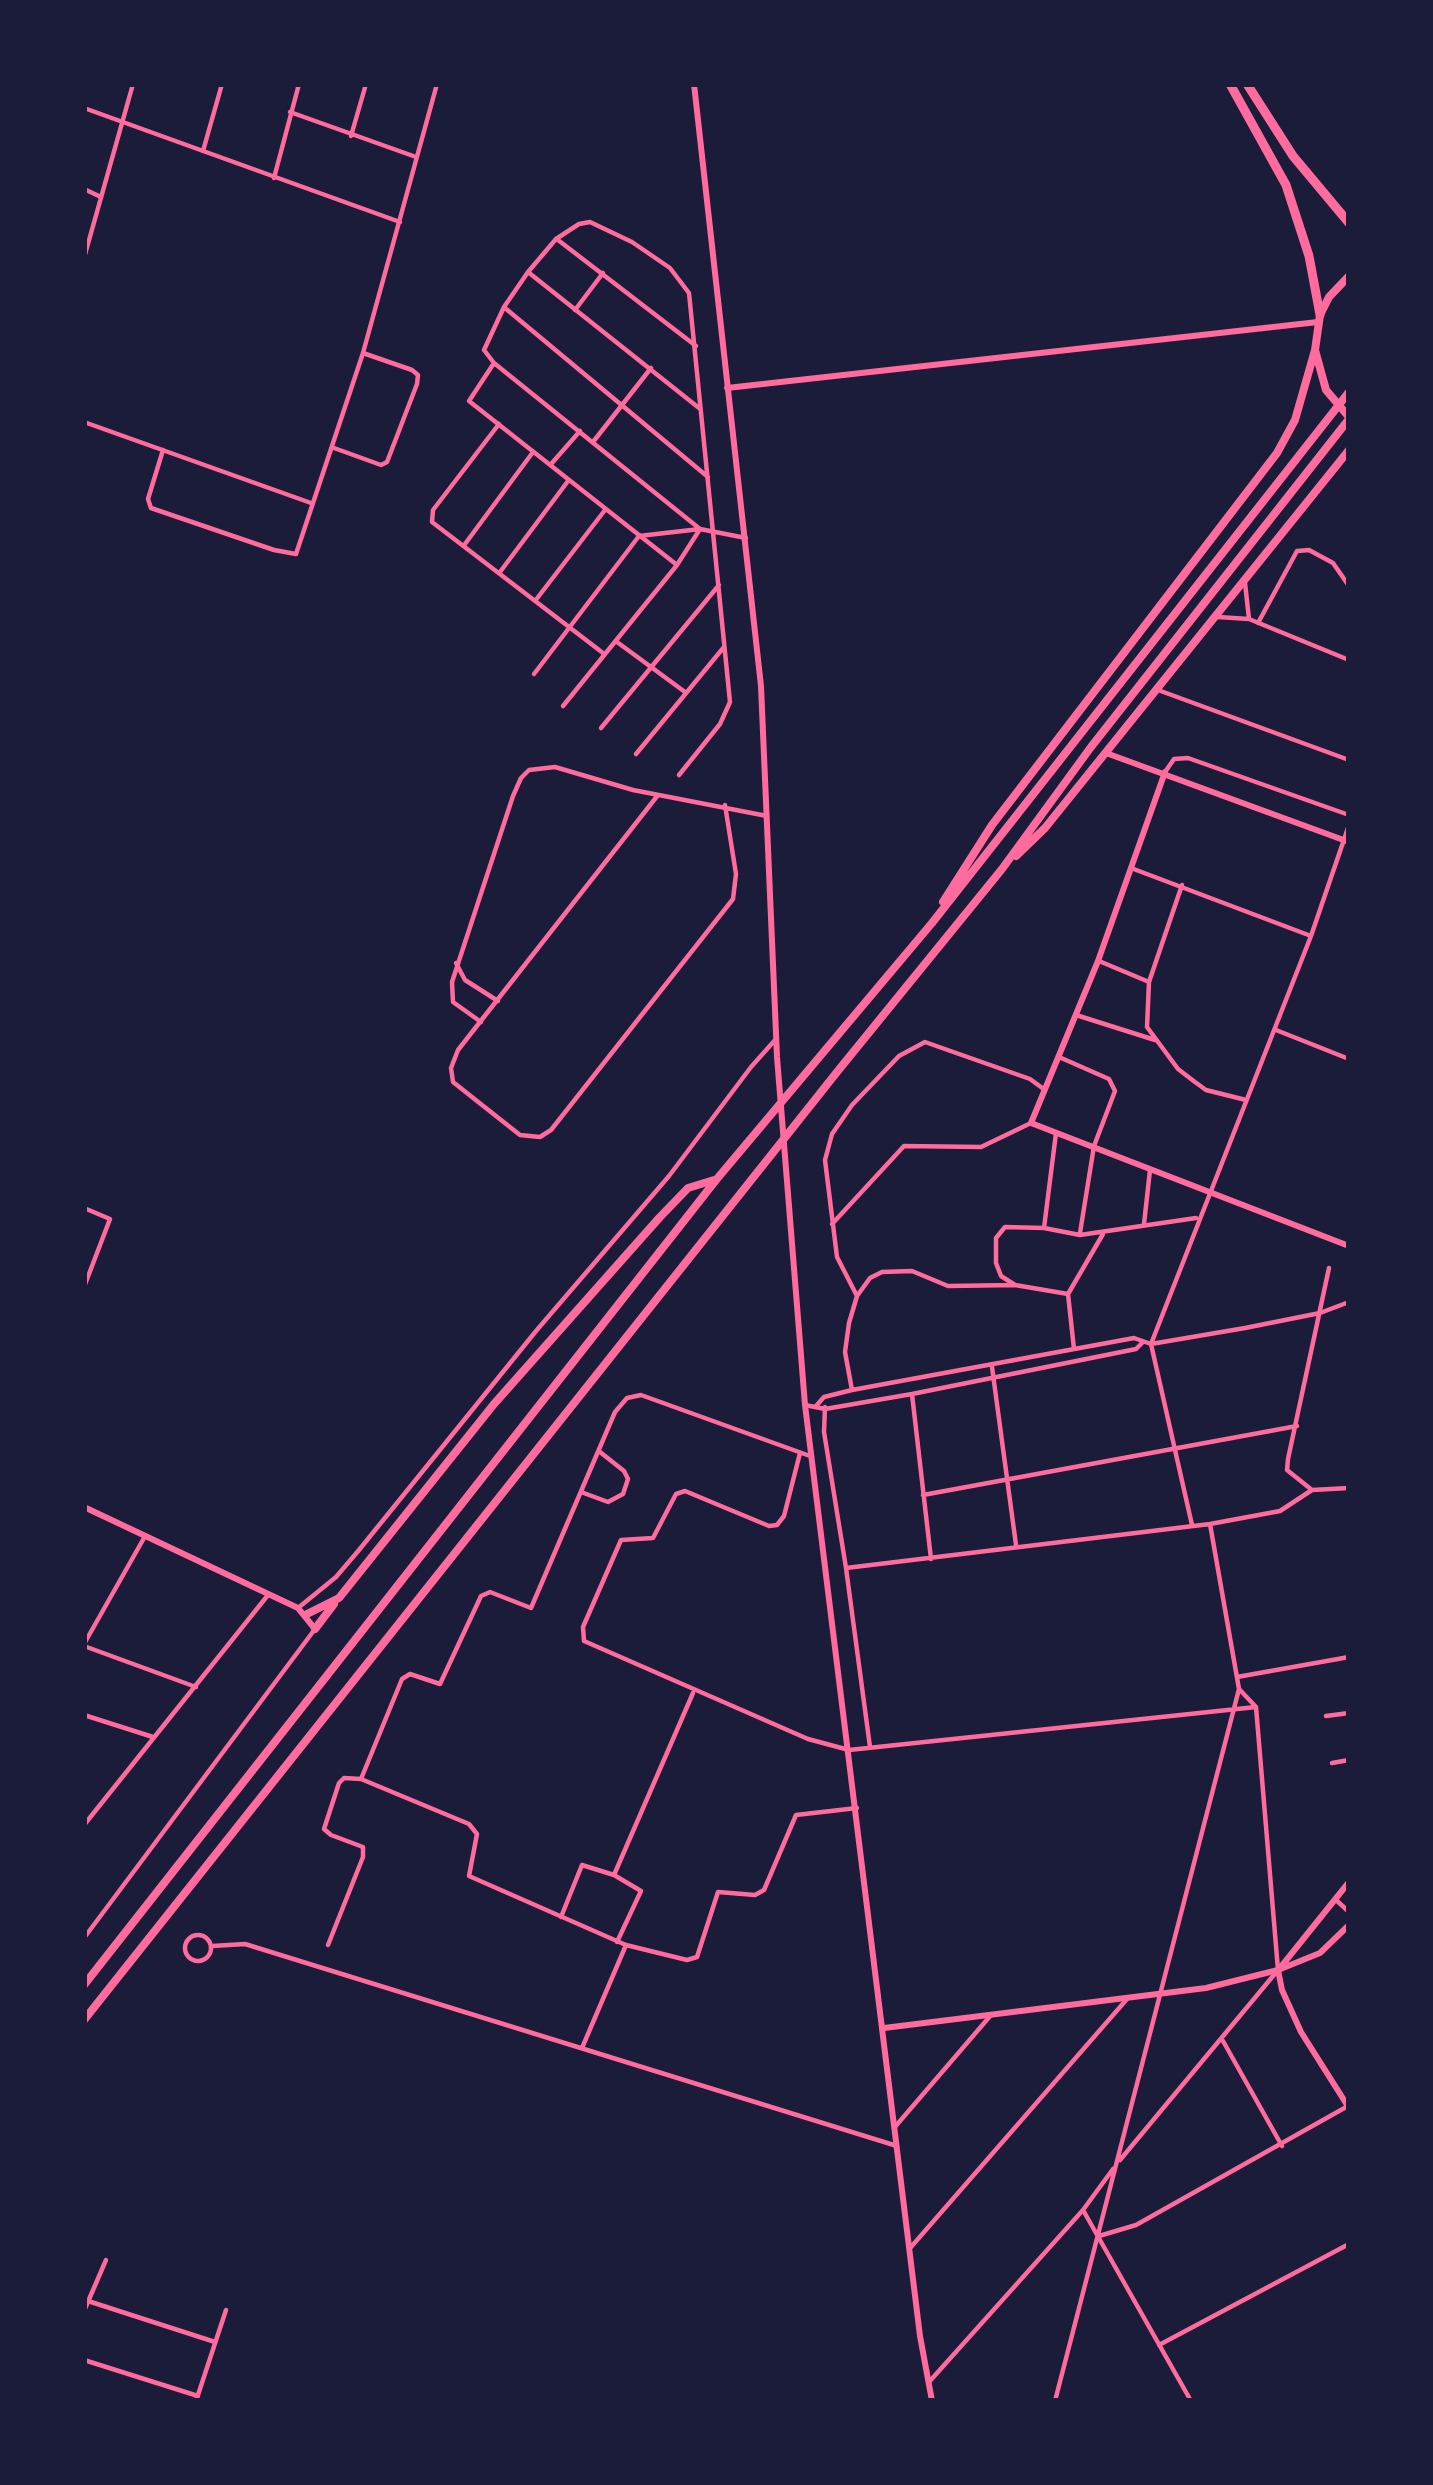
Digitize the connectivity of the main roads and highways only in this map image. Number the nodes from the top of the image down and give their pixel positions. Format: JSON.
{"nodes":[{"id":1,"x":694,"y":84,"type":"edge"},
{"id":2,"x":1230,"y":84,"type":"edge"},
{"id":3,"x":1247,"y":84,"type":"edge"},
{"id":4,"x":1349,"y":223,"type":"edge"},
{"id":5,"x":1349,"y":276,"type":"edge"},
{"id":6,"x":1319,"y":319,"type":"junction"},
{"id":7,"x":1315,"y":350,"type":"junction"},
{"id":8,"x":727,"y":388,"type":"junction"},
{"id":9,"x":1349,"y":392,"type":"edge"},
{"id":10,"x":1349,"y":418,"type":"edge"},
{"id":11,"x":1349,"y":450,"type":"edge"},
{"id":12,"x":1106,"y":753,"type":"junction"},
{"id":13,"x":1165,"y":772,"type":"junction"},
{"id":14,"x":1347,"y":841,"type":"edge"},
{"id":15,"x":1002,"y":869,"type":"junction"},
{"id":16,"x":932,"y":922,"type":"junction"},
{"id":17,"x":716,"y":1180,"type":"junction"},
{"id":18,"x":1349,"y":1246,"type":"edge"},
{"id":19,"x":84,"y":1507,"type":"edge"},
{"id":20,"x":338,"y":1598,"type":"junction"},
{"id":21,"x":303,"y":1611,"type":"junction"},
{"id":22,"x":315,"y":1629,"type":"joint"},
{"id":23,"x":1349,"y":1882,"type":"edge"},
{"id":24,"x":1349,"y":1925,"type":"edge"},
{"id":25,"x":1278,"y":1970,"type":"junction"},
{"id":26,"x":84,"y":1985,"type":"edge"},
{"id":27,"x":86,"y":2019,"type":"edge"},
{"id":28,"x":884,"y":2028,"type":"junction"},
{"id":29,"x":1348,"y":2107,"type":"edge"},
{"id":30,"x":932,"y":2401,"type":"edge"}],
"edges":[{"from":1,"to":8,"type":"main road"},
{"from":2,"to":6,"type":"highway"},
{"from":3,"to":4,"type":"highway"},
{"from":5,"to":6,"type":"highway"},
{"from":6,"to":7,"type":"highway"},
{"from":6,"to":8,"type":"main road"},
{"from":7,"to":10,"type":"highway"},
{"from":7,"to":16,"type":"highway"},
{"from":8,"to":28,"type":"main road"},
{"from":9,"to":16,"type":"highway"},
{"from":10,"to":15,"type":"highway"},
{"from":11,"to":12,"type":"highway"},
{"from":12,"to":13,"type":"main road"},
{"from":12,"to":15,"type":"highway"},
{"from":13,"to":14,"type":"main road"},
{"from":13,"to":18,"type":"main road"},
{"from":15,"to":27,"type":"highway"},
{"from":16,"to":17,"type":"highway"},
{"from":17,"to":20,"type":"highway"},
{"from":17,"to":26,"type":"highway"},
{"from":19,"to":21,"type":"main road"},
{"from":20,"to":21,"type":"highway"},
{"from":20,"to":22,"type":"highway"},
{"from":21,"to":22,"type":"main road"},
{"from":23,"to":25,"type":"main road"},
{"from":24,"to":25,"type":"main road"},
{"from":25,"to":28,"type":"main road"},
{"from":25,"to":29,"type":"main road"},
{"from":28,"to":30,"type":"main road"}]}
